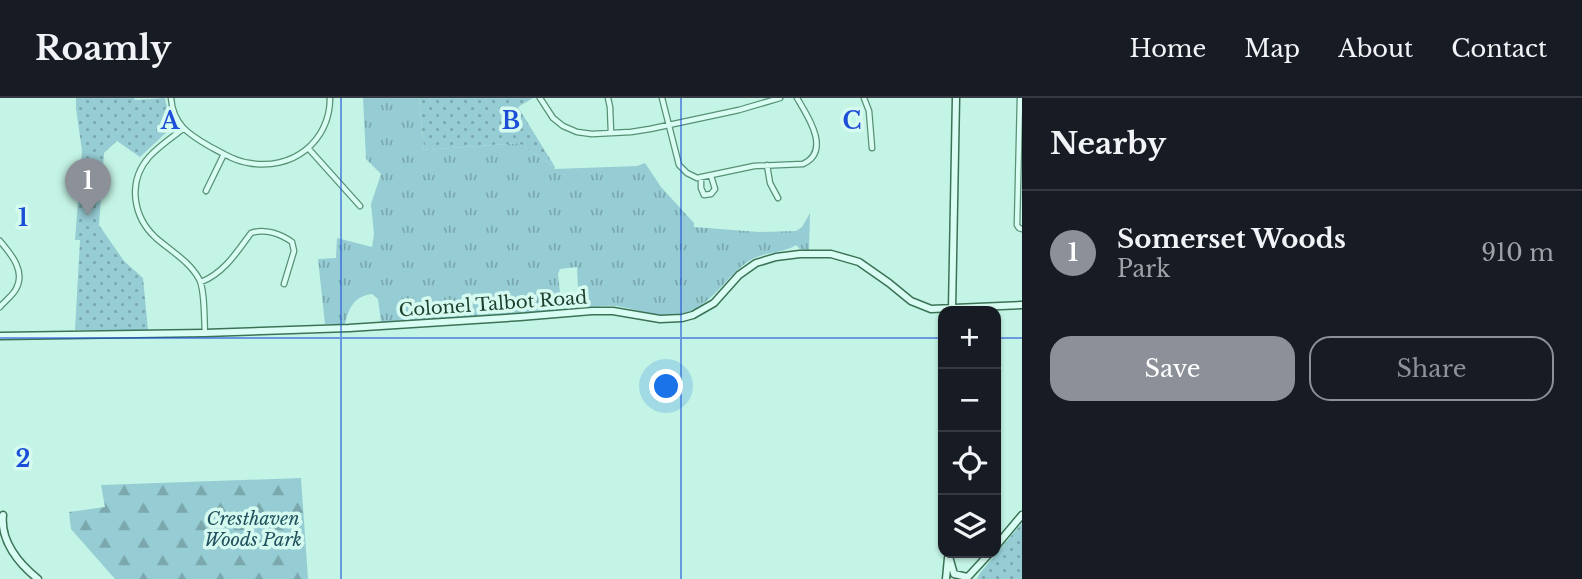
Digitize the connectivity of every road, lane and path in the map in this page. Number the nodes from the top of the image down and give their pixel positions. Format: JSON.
{"nodes":[{"id":1,"x":171,"y":98,"type":"edge"},
{"id":2,"x":330,"y":98,"type":"edge"},
{"id":3,"x":540,"y":98,"type":"edge"},
{"id":4,"x":608,"y":98,"type":"edge"},
{"id":5,"x":663,"y":98,"type":"edge"},
{"id":6,"x":780,"y":98,"type":"edge"},
{"id":7,"x":797,"y":98,"type":"edge"},
{"id":8,"x":863,"y":98,"type":"edge"},
{"id":9,"x":956,"y":98,"type":"edge"},
{"id":10,"x":1020,"y":98,"type":"edge"},
{"id":11,"x":669,"y":125,"type":"junction"},
{"id":12,"x":183,"y":129,"type":"junction"},
{"id":13,"x":611,"y":133,"type":"junction"},
{"id":14,"x":308,"y":148,"type":"junction"},
{"id":15,"x":872,"y":148,"type":"dead end"},
{"id":16,"x":224,"y":154,"type":"junction"},
{"id":17,"x":1021,"y":163,"type":"edge"},
{"id":18,"x":767,"y":165,"type":"junction"},
{"id":19,"x":711,"y":176,"type":"junction"},
{"id":20,"x":701,"y":177,"type":"junction"},
{"id":21,"x":206,"y":191,"type":"dead end"},
{"id":22,"x":778,"y":198,"type":"dead end"},
{"id":23,"x":360,"y":206,"type":"dead end"},
{"id":24,"x":1022,"y":229,"type":"edge"},
{"id":25,"x":0,"y":241,"type":"edge"},
{"id":26,"x":201,"y":282,"type":"junction"},
{"id":27,"x":284,"y":284,"type":"dead end"},
{"id":28,"x":1022,"y":305,"type":"edge"},
{"id":29,"x":952,"y":306,"type":"edge"},
{"id":30,"x":1001,"y":306,"type":"edge"},
{"id":31,"x":0,"y":307,"type":"edge"},
{"id":32,"x":938,"y":309,"type":"edge"},
{"id":33,"x":205,"y":333,"type":"junction"},
{"id":34,"x":0,"y":336,"type":"edge"},
{"id":35,"x":3,"y":515,"type":"edge"},
{"id":36,"x":1022,"y":515,"type":"edge"},
{"id":37,"x":1001,"y":540,"type":"edge"},
{"id":38,"x":948,"y":558,"type":"edge"},
{"id":39,"x":949,"y":558,"type":"edge"},
{"id":40,"x":986,"y":558,"type":"edge"},
{"id":41,"x":969,"y":578,"type":"edge"},
{"id":42,"x":38,"y":579,"type":"edge"},
{"id":43,"x":948,"y":579,"type":"edge"}],
"edges":[{"from":1,"to":12,"type":"street"},
{"from":2,"to":14,"type":"street"},
{"from":3,"to":13,"type":"street"},
{"from":4,"to":13,"type":"street"},
{"from":5,"to":11,"type":"street"},
{"from":6,"to":11,"type":"street"},
{"from":7,"to":18,"type":"street"},
{"from":8,"to":15,"type":"street"},
{"from":9,"to":29,"type":"main road"},
{"from":10,"to":17,"type":"street"},
{"from":11,"to":13,"type":"street"},
{"from":11,"to":20,"type":"street"},
{"from":12,"to":16,"type":"street"},
{"from":12,"to":26,"type":"street"},
{"from":14,"to":16,"type":"street"},
{"from":14,"to":23,"type":"street"},
{"from":16,"to":21,"type":"street"},
{"from":17,"to":24,"type":"street"},
{"from":18,"to":19,"type":"street"},
{"from":18,"to":22,"type":"street"},
{"from":19,"to":20,"type":"street"},
{"from":19,"to":20,"type":"street"},
{"from":25,"to":31,"type":"street"},
{"from":26,"to":27,"type":"street"},
{"from":26,"to":33,"type":"street"},
{"from":28,"to":30,"type":"main road","name":"Colonel Talbot Road"},
{"from":32,"to":33,"type":"main road","name":"Colonel Talbot Road"},
{"from":33,"to":34,"type":"main road","name":"Colonel Talbot Road"},
{"from":35,"to":42,"type":"main road"},
{"from":36,"to":37,"type":"main road"},
{"from":38,"to":43,"type":"main road"},
{"from":39,"to":41,"type":"main road"},
{"from":40,"to":41,"type":"main road"}]}
